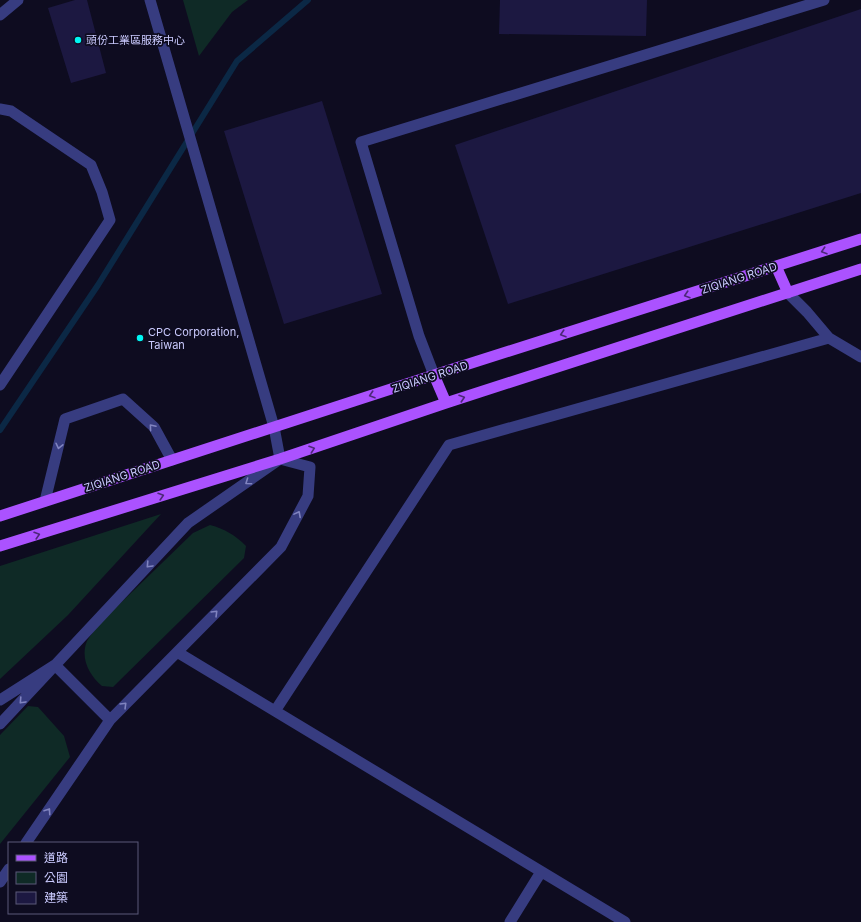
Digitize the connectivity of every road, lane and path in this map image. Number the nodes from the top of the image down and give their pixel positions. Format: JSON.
{"nodes":[{"id":1,"x":18,"y":0,"type":"edge"},
{"id":2,"x":150,"y":0,"type":"edge"},
{"id":3,"x":824,"y":0,"type":"edge"},
{"id":4,"x":0,"y":15,"type":"edge"},
{"id":5,"x":0,"y":109,"type":"edge"},
{"id":6,"x":861,"y":239,"type":"edge"},
{"id":7,"x":776,"y":266,"type":"junction"},
{"id":8,"x":861,"y":269,"type":"edge"},
{"id":9,"x":788,"y":293,"type":"junction"},
{"id":10,"x":829,"y":338,"type":"junction"},
{"id":11,"x":861,"y":358,"type":"edge"},
{"id":12,"x":434,"y":375,"type":"junction"},
{"id":13,"x":0,"y":385,"type":"edge"},
{"id":14,"x":446,"y":403,"type":"junction"},
{"id":15,"x":274,"y":427,"type":"junction"},
{"id":16,"x":280,"y":459,"type":"junction"},
{"id":17,"x":172,"y":460,"type":"junction"},
{"id":18,"x":45,"y":501,"type":"junction"},
{"id":19,"x":0,"y":516,"type":"edge"},
{"id":20,"x":0,"y":546,"type":"edge"},
{"id":21,"x":177,"y":652,"type":"junction"},
{"id":22,"x":55,"y":665,"type":"junction"},
{"id":23,"x":0,"y":700,"type":"edge"},
{"id":24,"x":275,"y":711,"type":"junction"},
{"id":25,"x":110,"y":720,"type":"junction"},
{"id":26,"x":0,"y":724,"type":"edge"},
{"id":27,"x":27,"y":842,"type":"edge"},
{"id":28,"x":8,"y":870,"type":"edge"},
{"id":29,"x":542,"y":872,"type":"junction"},
{"id":30,"x":0,"y":882,"type":"edge"},
{"id":31,"x":510,"y":922,"type":"edge"},
{"id":32,"x":625,"y":922,"type":"edge"}],
"edges":[{"from":1,"to":4,"type":"street"},
{"from":2,"to":15,"type":"street"},
{"from":3,"to":12,"type":"street"},
{"from":5,"to":13,"type":"street"},
{"from":6,"to":7,"type":"main road","name":"ZIQIANG ROAD","one_way":true},
{"from":7,"to":9,"type":"main road"},
{"from":7,"to":12,"type":"main road","name":"ZIQIANG ROAD","one_way":true},
{"from":8,"to":9,"type":"main road"},
{"from":9,"to":10,"type":"street"},
{"from":14,"to":9,"type":"main road","one_way":true},
{"from":10,"to":11,"type":"street"},
{"from":10,"to":24,"type":"street"},
{"from":12,"to":14,"type":"main road"},
{"from":12,"to":15,"type":"main road","name":"ZIQIANG ROAD","one_way":true},
{"from":16,"to":14,"type":"main road","one_way":true},
{"from":15,"to":16,"type":"street"},
{"from":15,"to":17,"type":"main road","name":"ZIQIANG ROAD"},
{"from":20,"to":16,"type":"main road","one_way":true},
{"from":21,"to":16,"type":"street","one_way":true},
{"from":16,"to":22,"type":"street","one_way":true},
{"from":17,"to":18,"type":"main road","name":"ZIQIANG ROAD"},
{"from":17,"to":18,"type":"street","one_way":true},
{"from":18,"to":19,"type":"main road","name":"ZIQIANG ROAD"},
{"from":21,"to":24,"type":"street"},
{"from":25,"to":21,"type":"street","one_way":true},
{"from":22,"to":23,"type":"street"},
{"from":22,"to":25,"type":"street"},
{"from":22,"to":26,"type":"street","one_way":true},
{"from":24,"to":29,"type":"street"},
{"from":27,"to":25,"type":"street","one_way":true},
{"from":28,"to":30,"type":"street"},
{"from":29,"to":31,"type":"street"},
{"from":29,"to":32,"type":"street"}]}
